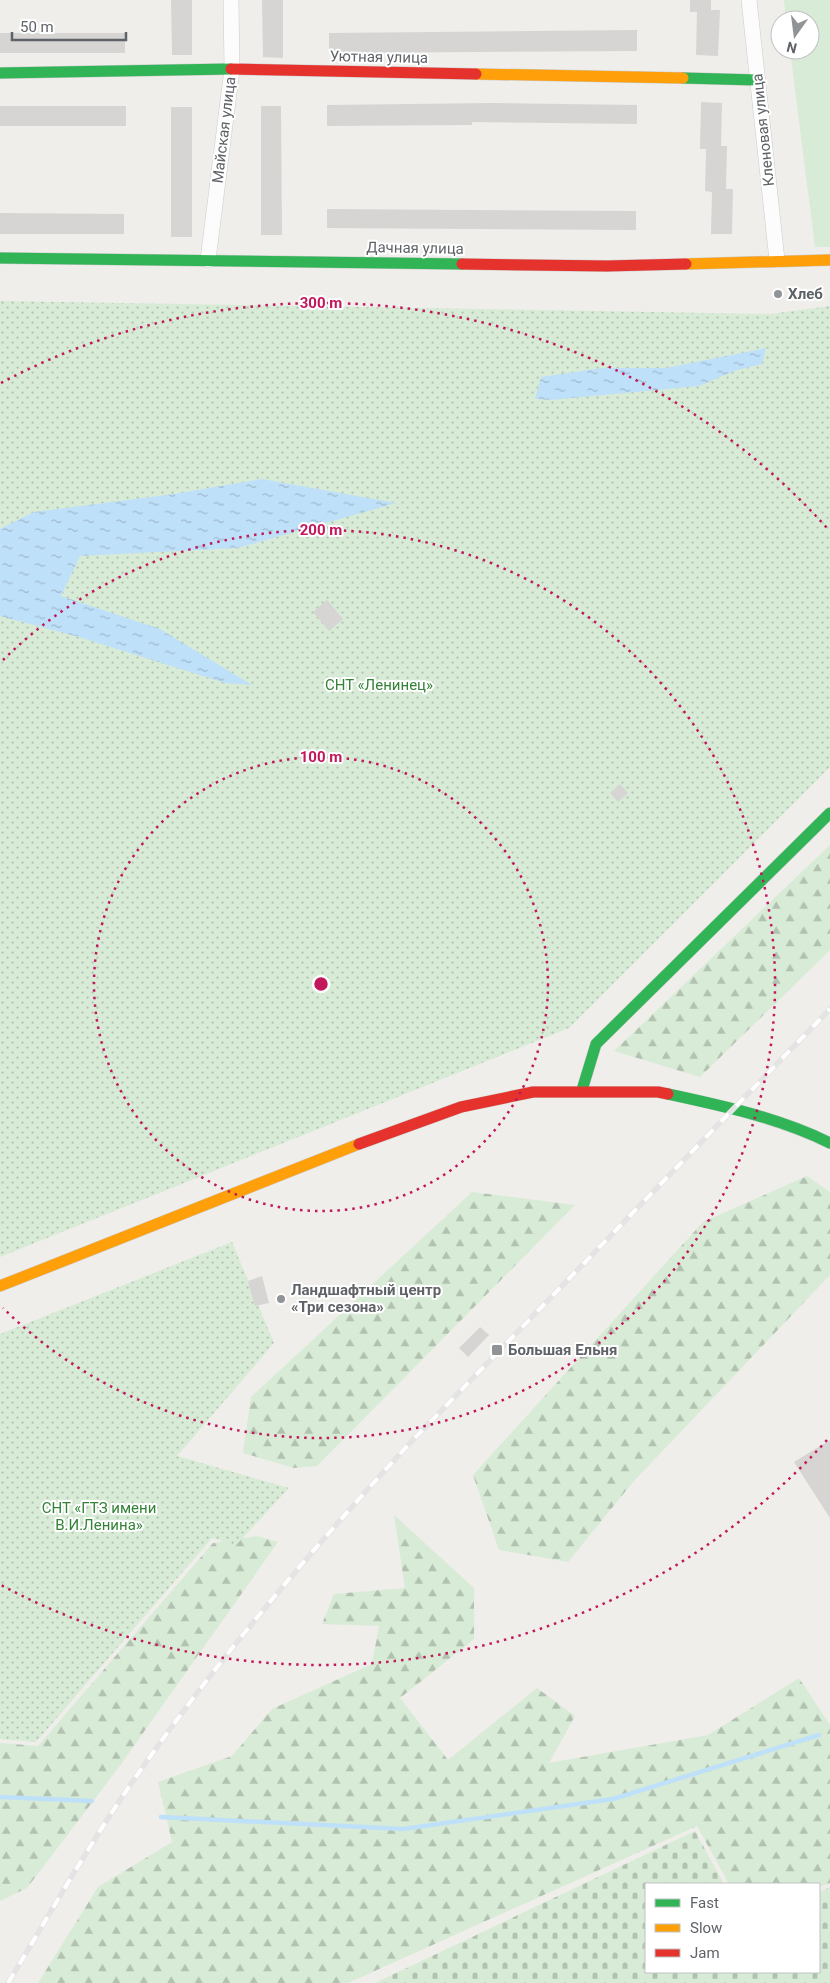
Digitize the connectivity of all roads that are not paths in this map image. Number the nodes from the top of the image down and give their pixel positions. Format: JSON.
{"nodes":[{"id":1,"x":231,"y":0,"type":"edge"},
{"id":2,"x":748,"y":0,"type":"edge"},
{"id":3,"x":232,"y":69,"type":"junction"},
{"id":4,"x":0,"y":73,"type":"edge"},
{"id":5,"x":757,"y":80,"type":"junction"},
{"id":6,"x":0,"y":258,"type":"edge"},
{"id":7,"x":208,"y":260,"type":"junction"},
{"id":8,"x":777,"y":260,"type":"junction"},
{"id":9,"x":830,"y":260,"type":"edge"},
{"id":10,"x":830,"y":813,"type":"edge"},
{"id":11,"x":582,"y":1090,"type":"junction"},
{"id":12,"x":804,"y":1130,"type":"junction"},
{"id":13,"x":830,"y":1133,"type":"edge"},
{"id":14,"x":830,"y":1143,"type":"edge"},
{"id":15,"x":0,"y":1286,"type":"edge"}],
"edges":[{"from":1,"to":3,"type":"street","name":"Майская улица"},
{"from":2,"to":5,"type":"street","name":"Кленовая улица"},
{"from":3,"to":4,"type":"street","name":"Уютная улица"},
{"from":3,"to":5,"type":"street","name":"Уютная улица"},
{"from":3,"to":7,"type":"street","name":"Майская улица"},
{"from":5,"to":8,"type":"street","name":"Кленовая улица"},
{"from":6,"to":7,"type":"street","name":"Дачная улица"},
{"from":7,"to":8,"type":"street","name":"Дачная улица"},
{"from":8,"to":9,"type":"street","name":"Дачная улица"},
{"from":10,"to":11,"type":"street"},
{"from":11,"to":12,"type":"street"},
{"from":11,"to":15,"type":"street"},
{"from":12,"to":13,"type":"street"},
{"from":12,"to":14,"type":"street"}]}
